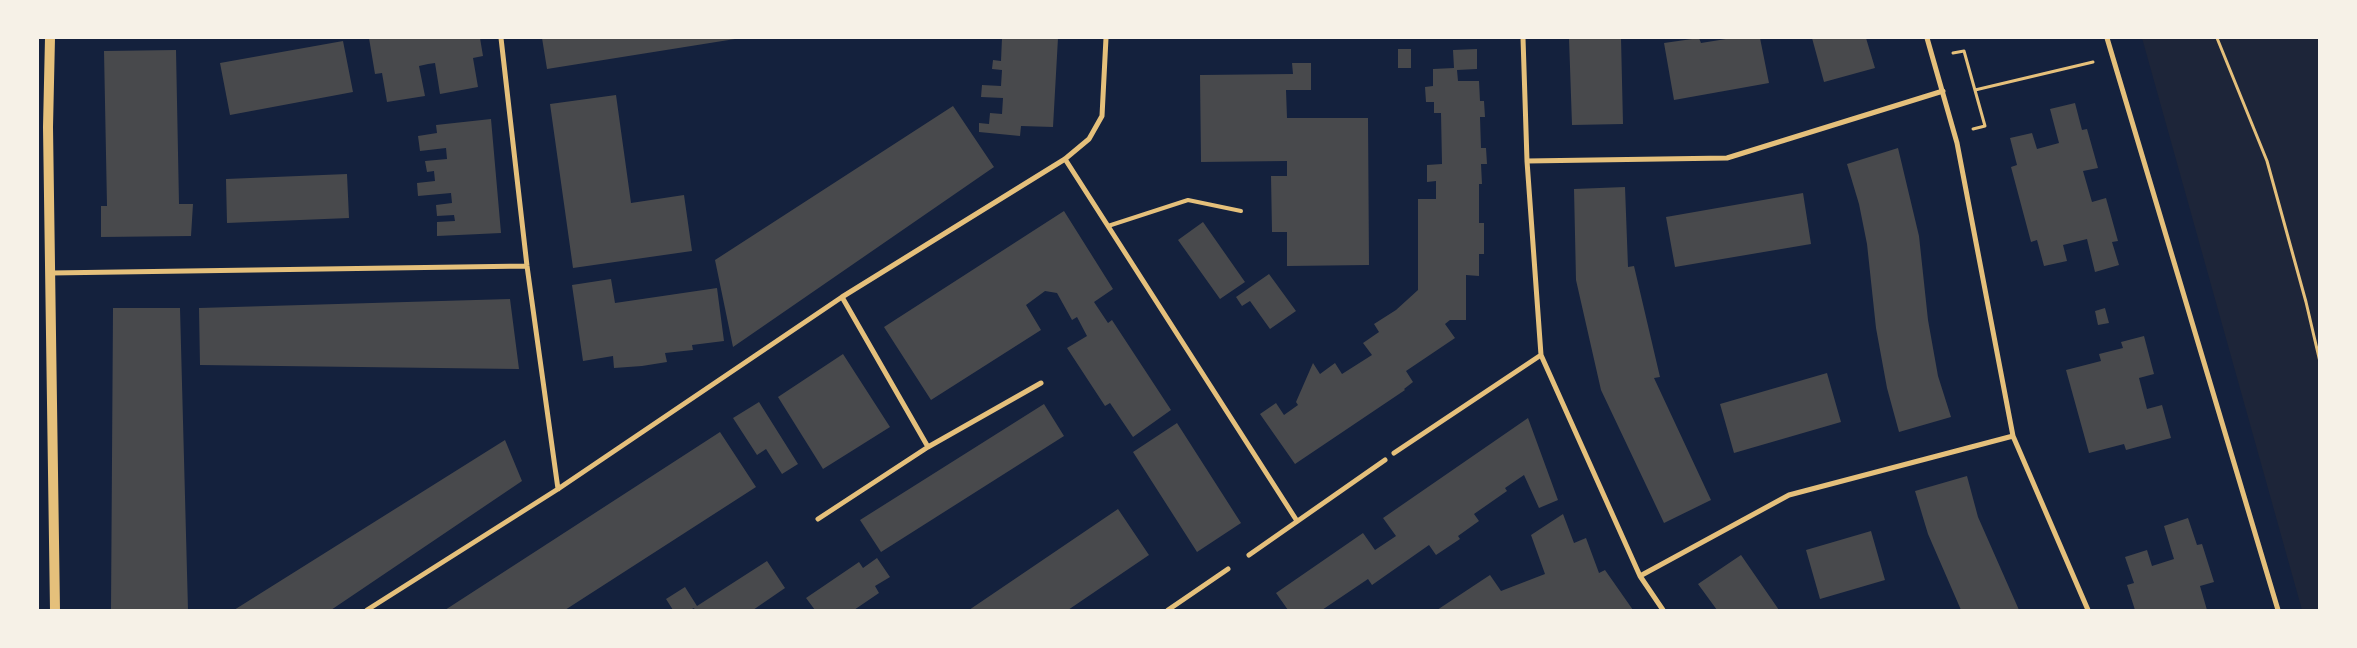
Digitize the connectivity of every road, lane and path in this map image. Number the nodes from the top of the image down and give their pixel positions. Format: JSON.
{"nodes":[{"id":1,"x":50,"y":38,"type":"edge"},
{"id":2,"x":502,"y":38,"type":"edge"},
{"id":3,"x":1106,"y":38,"type":"edge"},
{"id":4,"x":1523,"y":38,"type":"edge"},
{"id":5,"x":1927,"y":38,"type":"edge"},
{"id":6,"x":2107,"y":38,"type":"edge"},
{"id":7,"x":2217,"y":38,"type":"edge"},
{"id":8,"x":1933,"y":58,"type":"junction"},
{"id":9,"x":2117,"y":72,"type":"junction"},
{"id":10,"x":1975,"y":90,"type":"junction"},
{"id":11,"x":1943,"y":91,"type":"junction"},
{"id":12,"x":1954,"y":135,"type":"junction"},
{"id":13,"x":1065,"y":159,"type":"junction"},
{"id":14,"x":1527,"y":161,"type":"junction"},
{"id":15,"x":1240,"y":211,"type":"dead end"},
{"id":16,"x":1108,"y":226,"type":"junction"},
{"id":17,"x":527,"y":266,"type":"junction"},
{"id":18,"x":51,"y":274,"type":"junction"},
{"id":19,"x":842,"y":297,"type":"junction"},
{"id":20,"x":1541,"y":355,"type":"junction"},
{"id":21,"x":2320,"y":362,"type":"edge"},
{"id":22,"x":1041,"y":383,"type":"dead end"},
{"id":23,"x":2013,"y":436,"type":"junction"},
{"id":24,"x":928,"y":447,"type":"junction"},
{"id":25,"x":1394,"y":453,"type":"dead end"},
{"id":26,"x":1385,"y":460,"type":"dead end"},
{"id":27,"x":558,"y":489,"type":"junction"},
{"id":28,"x":818,"y":519,"type":"dead end"},
{"id":29,"x":1298,"y":521,"type":"junction"},
{"id":30,"x":1249,"y":555,"type":"dead end"},
{"id":31,"x":1228,"y":569,"type":"dead end"},
{"id":32,"x":1640,"y":576,"type":"junction"},
{"id":33,"x":55,"y":610,"type":"edge"},
{"id":34,"x":367,"y":610,"type":"edge"},
{"id":35,"x":1168,"y":610,"type":"edge"},
{"id":36,"x":1662,"y":610,"type":"edge"},
{"id":37,"x":2088,"y":610,"type":"edge"},
{"id":38,"x":2278,"y":610,"type":"edge"}],
"edges":[{"from":1,"to":18,"type":"main road"},
{"from":2,"to":17,"type":"street"},
{"from":3,"to":13,"type":"street"},
{"from":4,"to":14,"type":"street"},
{"from":5,"to":8,"type":"street"},
{"from":6,"to":9,"type":"street"},
{"from":7,"to":21,"type":"path"},
{"from":8,"to":10,"type":"path"},
{"from":8,"to":11,"type":"street"},
{"from":9,"to":10,"type":"path"},
{"from":9,"to":38,"type":"street"},
{"from":10,"to":12,"type":"path"},
{"from":11,"to":12,"type":"street"},
{"from":11,"to":14,"type":"street"},
{"from":12,"to":23,"type":"street"},
{"from":13,"to":16,"type":"street"},
{"from":13,"to":19,"type":"street"},
{"from":14,"to":20,"type":"street"},
{"from":15,"to":16,"type":"lane"},
{"from":16,"to":29,"type":"street"},
{"from":17,"to":18,"type":"street"},
{"from":17,"to":27,"type":"street"},
{"from":18,"to":33,"type":"main road"},
{"from":19,"to":24,"type":"street"},
{"from":19,"to":27,"type":"street"},
{"from":20,"to":25,"type":"street"},
{"from":20,"to":32,"type":"street"},
{"from":22,"to":24,"type":"street"},
{"from":23,"to":32,"type":"street"},
{"from":23,"to":37,"type":"street"},
{"from":24,"to":28,"type":"street"},
{"from":26,"to":29,"type":"street"},
{"from":27,"to":34,"type":"street"},
{"from":29,"to":30,"type":"street"},
{"from":31,"to":35,"type":"street"},
{"from":32,"to":36,"type":"street"}]}
